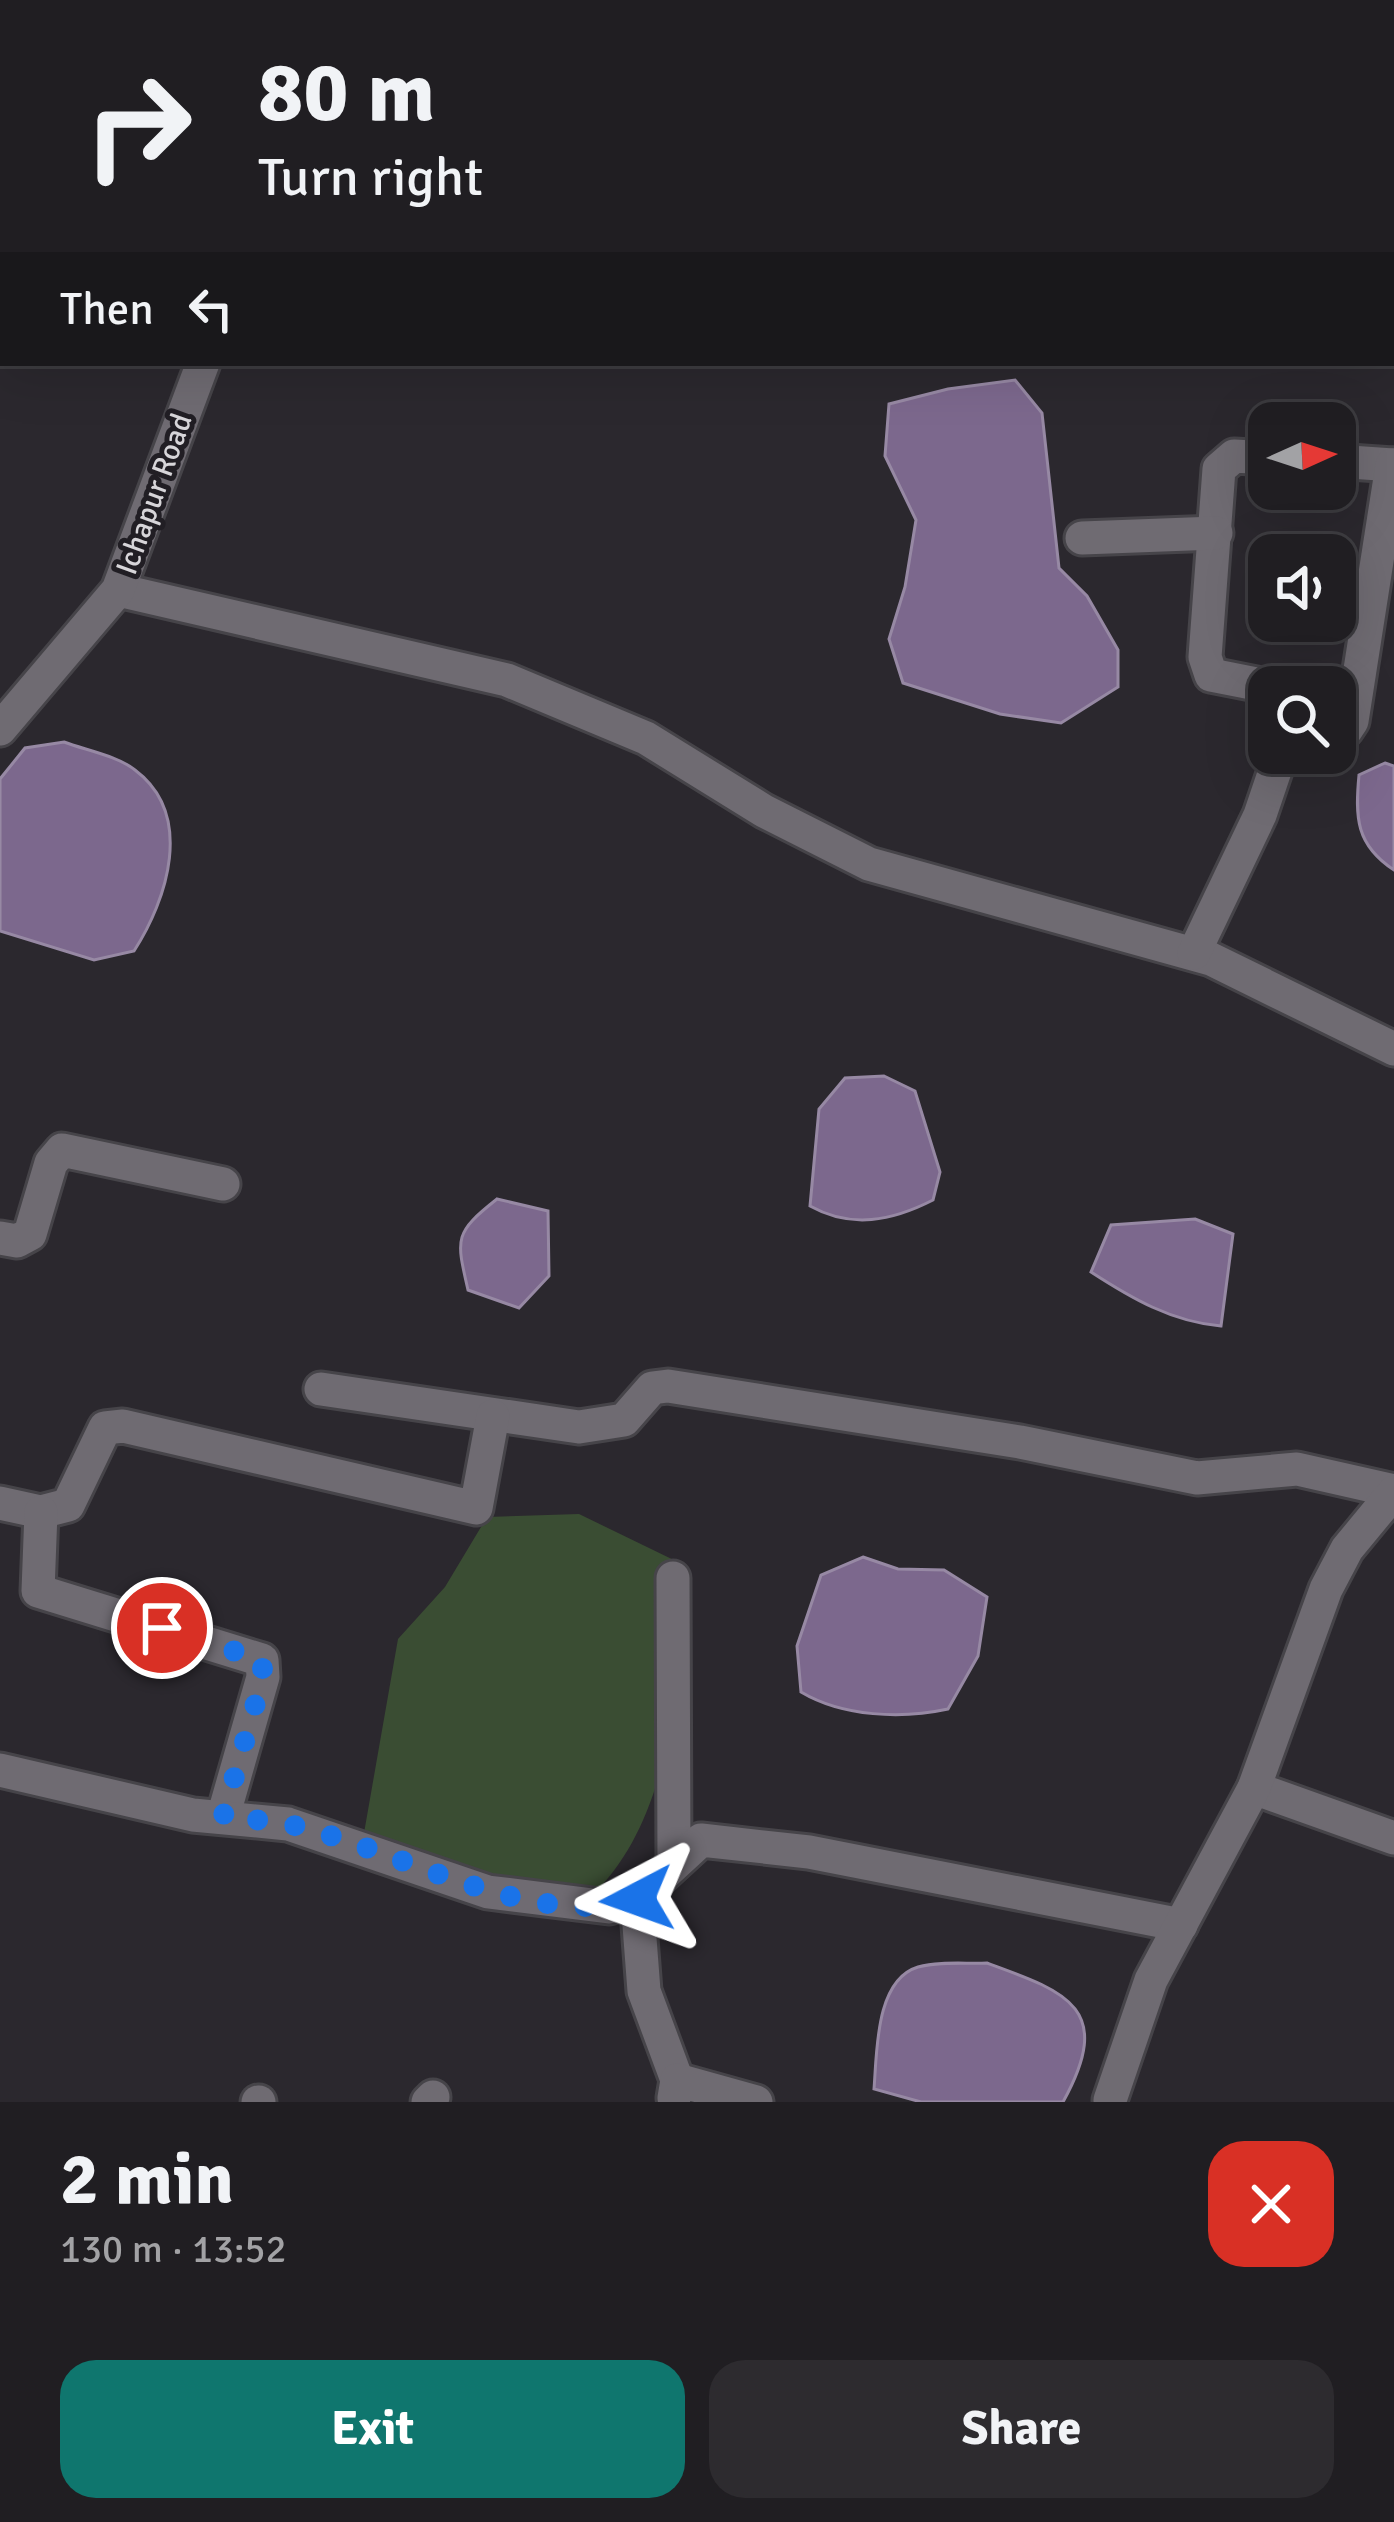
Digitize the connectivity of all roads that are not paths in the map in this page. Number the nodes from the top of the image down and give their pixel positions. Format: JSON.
{"nodes":[{"id":1,"x":201,"y":366,"type":"edge"},
{"id":2,"x":1248,"y":456,"type":"edge"},
{"id":3,"x":1356,"y":462,"type":"edge"},
{"id":4,"x":1393,"y":465,"type":"edge"},
{"id":5,"x":1216,"y":533,"type":"junction"},
{"id":6,"x":1082,"y":538,"type":"dead end"},
{"id":7,"x":118,"y":590,"type":"junction"},
{"id":8,"x":1384,"y":590,"type":"edge"},
{"id":9,"x":1248,"y":682,"type":"edge"},
{"id":10,"x":1356,"y":705,"type":"edge"},
{"id":11,"x":0,"y":728,"type":"edge"},
{"id":12,"x":1274,"y":774,"type":"edge"},
{"id":13,"x":1194,"y":953,"type":"junction"},
{"id":14,"x":1394,"y":1048,"type":"edge"},
{"id":15,"x":223,"y":1184,"type":"dead end"},
{"id":16,"x":0,"y":1238,"type":"edge"},
{"id":17,"x":321,"y":1389,"type":"dead end"},
{"id":18,"x":493,"y":1416,"type":"junction"},
{"id":19,"x":1394,"y":1491,"type":"edge"},
{"id":20,"x":0,"y":1503,"type":"edge"},
{"id":21,"x":41,"y":1512,"type":"junction"},
{"id":22,"x":673,"y":1578,"type":"dead end"},
{"id":23,"x":0,"y":1770,"type":"edge"},
{"id":24,"x":1254,"y":1788,"type":"junction"},
{"id":25,"x":223,"y":1817,"type":"junction"},
{"id":26,"x":1394,"y":1838,"type":"edge"},
{"id":27,"x":674,"y":1863,"type":"junction"},
{"id":28,"x":637,"y":1899,"type":"junction"},
{"id":29,"x":1181,"y":1924,"type":"junction"},
{"id":30,"x":675,"y":2091,"type":"edge"},
{"id":31,"x":1109,"y":2101,"type":"edge"},
{"id":32,"x":756,"y":2102,"type":"edge"},
{"id":33,"x":1121,"y":2102,"type":"edge"}],
"edges":[{"from":1,"to":7,"type":"street","name":"Ichapur Road"},
{"from":2,"to":5,"type":"street"},
{"from":3,"to":4,"type":"street"},
{"from":4,"to":8,"type":"street"},
{"from":5,"to":6,"type":"street"},
{"from":5,"to":9,"type":"street"},
{"from":7,"to":11,"type":"street","name":"Ichapur Road"},
{"from":7,"to":13,"type":"street"},
{"from":8,"to":10,"type":"street"},
{"from":12,"to":13,"type":"street"},
{"from":13,"to":14,"type":"street"},
{"from":15,"to":16,"type":"street"},
{"from":17,"to":18,"type":"street"},
{"from":18,"to":19,"type":"street"},
{"from":18,"to":21,"type":"street"},
{"from":19,"to":24,"type":"street"},
{"from":20,"to":21,"type":"street"},
{"from":21,"to":25,"type":"street"},
{"from":22,"to":27,"type":"street"},
{"from":23,"to":25,"type":"street"},
{"from":24,"to":26,"type":"street"},
{"from":24,"to":29,"type":"street"},
{"from":25,"to":28,"type":"street"},
{"from":27,"to":28,"type":"street"},
{"from":27,"to":29,"type":"street"},
{"from":28,"to":30,"type":"street"},
{"from":29,"to":31,"type":"street"},
{"from":30,"to":32,"type":"street"},
{"from":31,"to":33,"type":"street"}]}
